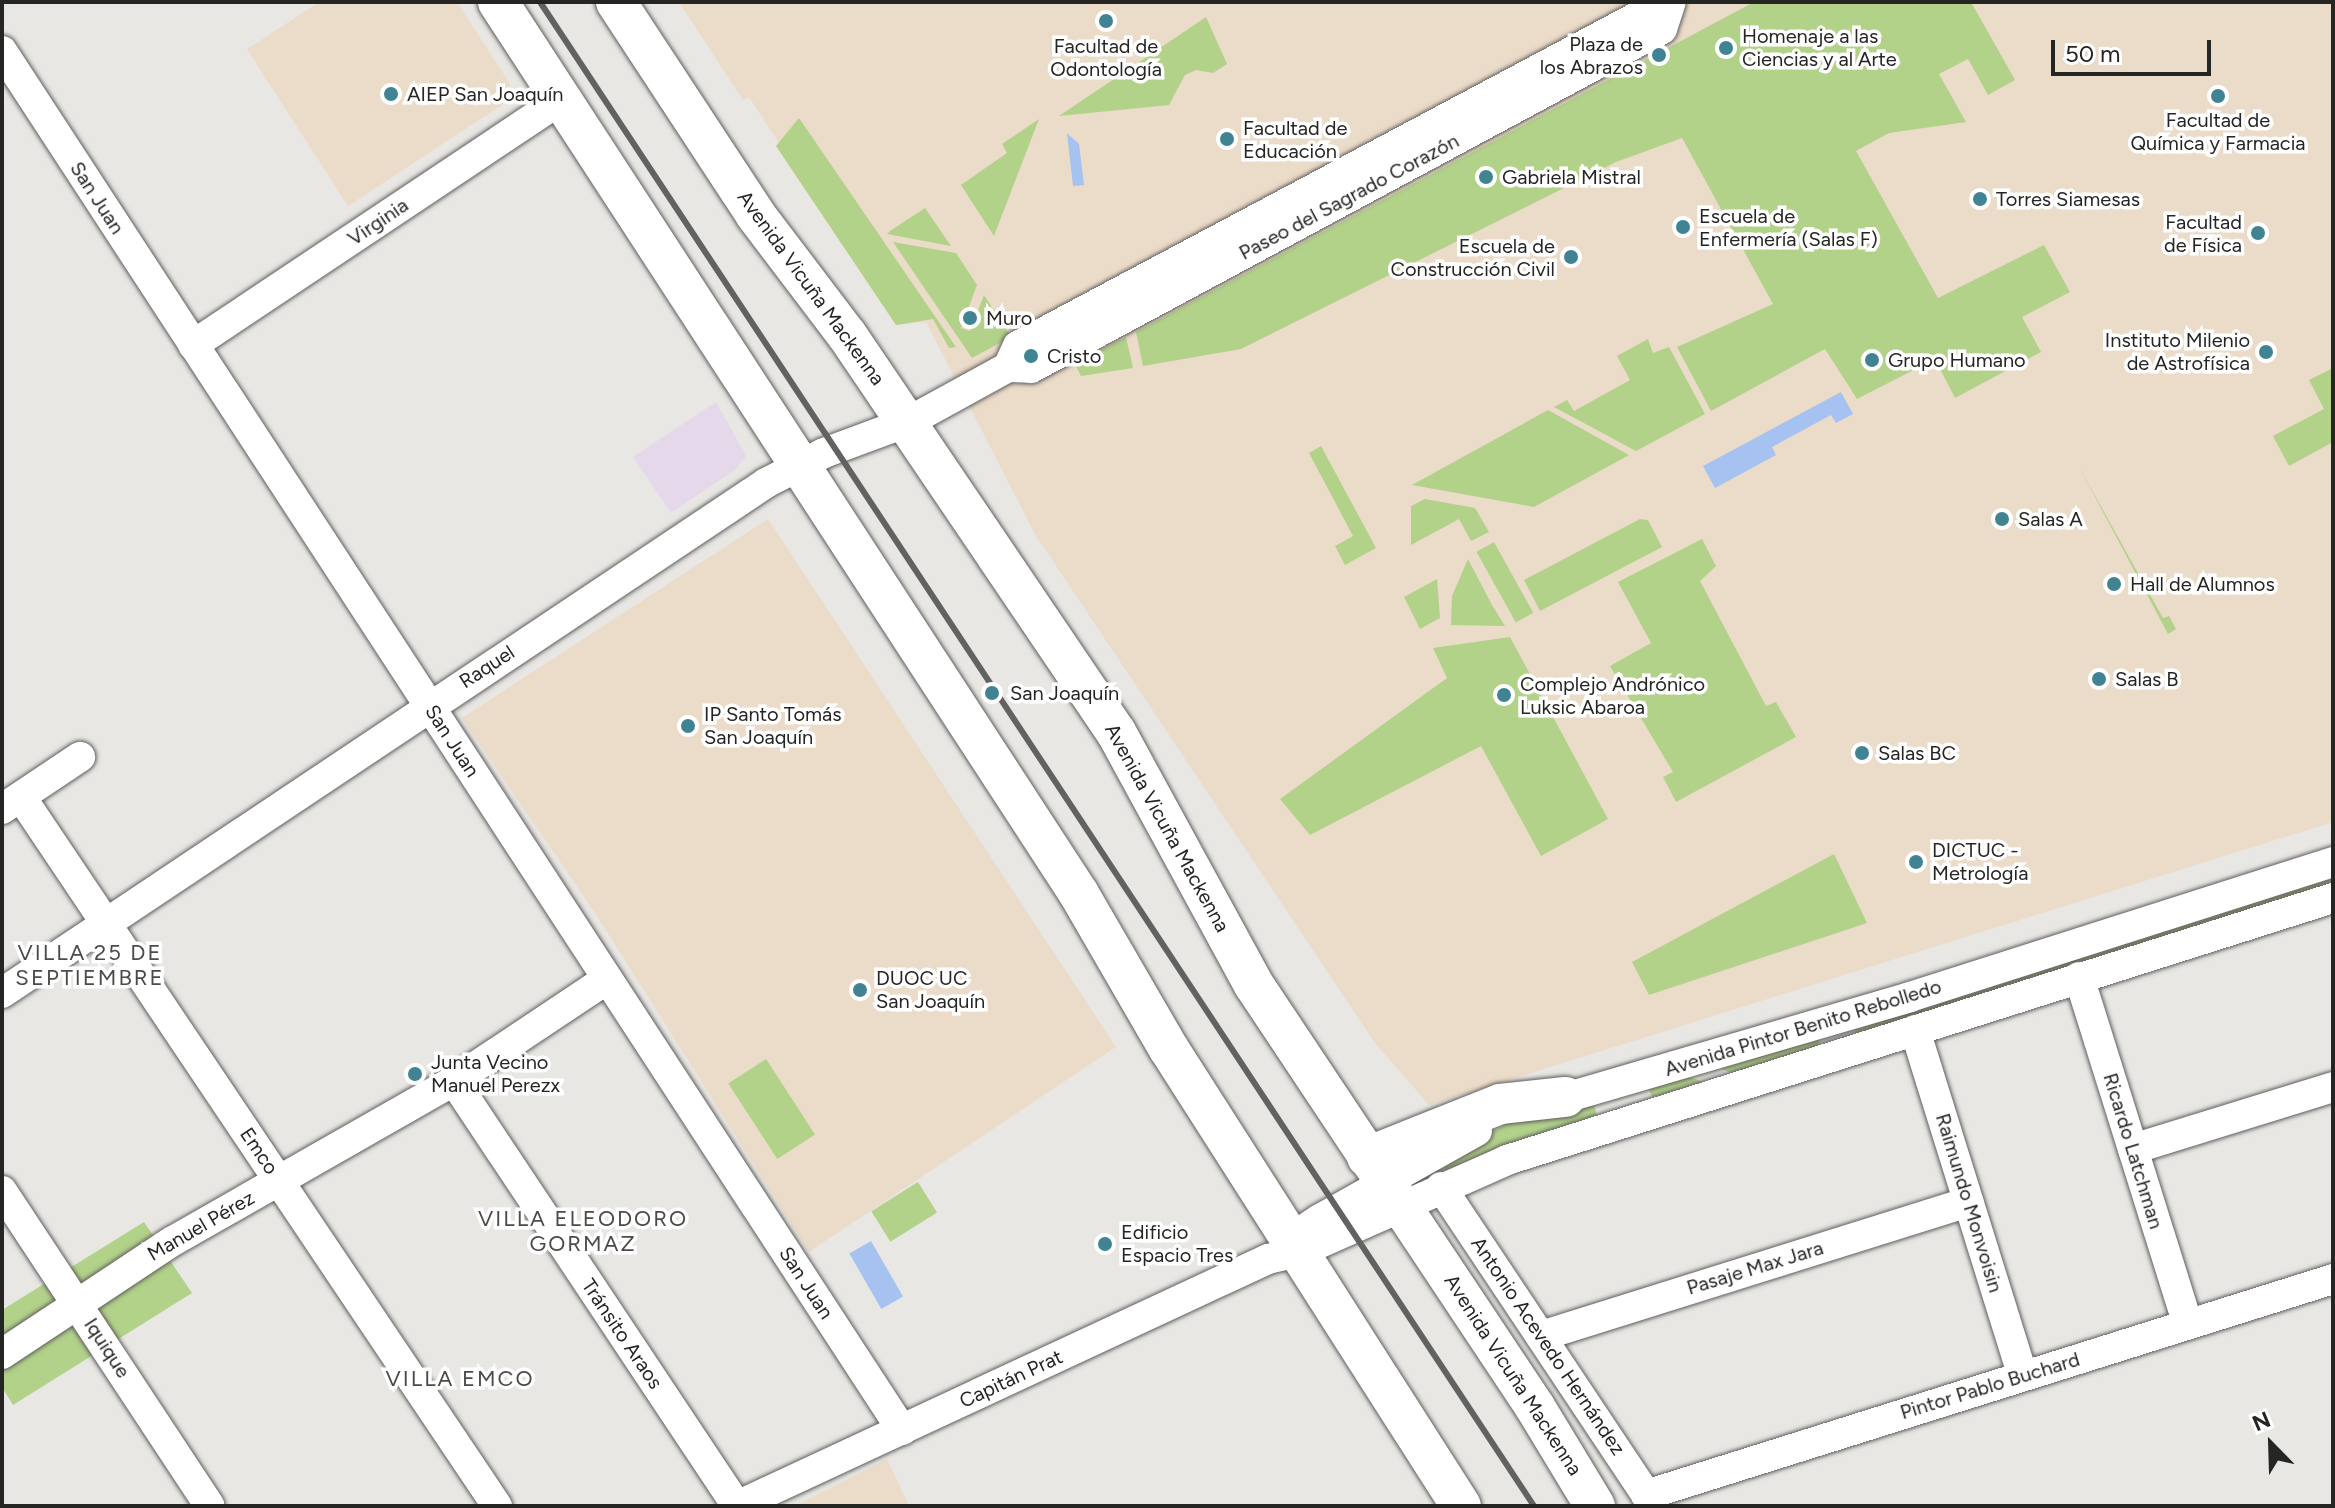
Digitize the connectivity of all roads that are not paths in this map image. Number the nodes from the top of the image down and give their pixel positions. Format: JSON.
{"nodes":[{"id":1,"x":498,"y":2,"type":"edge"},
{"id":2,"x":616,"y":2,"type":"edge"},
{"id":3,"x":1668,"y":2,"type":"edge"},
{"id":4,"x":2,"y":51,"type":"edge"},
{"id":5,"x":564,"y":98,"type":"junction"},
{"id":6,"x":193,"y":345,"type":"junction"},
{"id":7,"x":908,"y":422,"type":"junction"},
{"id":8,"x":796,"y":465,"type":"junction"},
{"id":9,"x":429,"y":706,"type":"junction"},
{"id":10,"x":80,"y":757,"type":"dead end"},
{"id":11,"x":11,"y":803,"type":"edge"},
{"id":12,"x":2333,"y":862,"type":"edge"},
{"id":13,"x":2333,"y":898,"type":"edge"},
{"id":14,"x":106,"y":923,"type":"junction"},
{"id":15,"x":2079,"y":977,"type":"junction"},
{"id":16,"x":607,"y":979,"type":"junction"},
{"id":17,"x":2,"y":993,"type":"edge"},
{"id":18,"x":1915,"y":1030,"type":"junction"},
{"id":19,"x":454,"y":1081,"type":"junction"},
{"id":20,"x":1616,"y":1084,"type":"junction"},
{"id":21,"x":2333,"y":1087,"type":"edge"},
{"id":22,"x":1566,"y":1097,"type":"joint"},
{"id":23,"x":1628,"y":1119,"type":"junction"},
{"id":24,"x":2133,"y":1149,"type":"junction"},
{"id":25,"x":279,"y":1181,"type":"junction"},
{"id":26,"x":1384,"y":1181,"type":"junction"},
{"id":27,"x":1441,"y":1187,"type":"junction"},
{"id":28,"x":2,"y":1191,"type":"edge"},
{"id":29,"x":1969,"y":1202,"type":"junction"},
{"id":30,"x":1293,"y":1247,"type":"junction"},
{"id":31,"x":2333,"y":1279,"type":"edge"},
{"id":32,"x":77,"y":1304,"type":"junction"},
{"id":33,"x":2188,"y":1324,"type":"junction"},
{"id":34,"x":1541,"y":1336,"type":"junction"},
{"id":35,"x":2,"y":1354,"type":"edge"},
{"id":36,"x":2023,"y":1376,"type":"junction"},
{"id":37,"x":902,"y":1430,"type":"junction"},
{"id":38,"x":1650,"y":1500,"type":"edge"},
{"id":39,"x":210,"y":1506,"type":"edge"},
{"id":40,"x":497,"y":1506,"type":"edge"},
{"id":41,"x":737,"y":1506,"type":"edge"},
{"id":42,"x":1461,"y":1506,"type":"edge"},
{"id":43,"x":1595,"y":1506,"type":"edge"}],
"edges":[{"from":1,"to":5,"type":"main road"},
{"from":2,"to":7,"type":"main road","name":"Avenida Vicuña Mackenna"},
{"from":3,"to":7,"type":"street","name":"Paseo del Sagrado Corazón"},
{"from":4,"to":6,"type":"street","name":"San Juan"},
{"from":5,"to":6,"type":"street","name":"Virginia"},
{"from":5,"to":8,"type":"main road"},
{"from":6,"to":9,"type":"street","name":"San Juan"},
{"from":7,"to":8,"type":"street","name":"Raquel"},
{"from":7,"to":26,"type":"main road","name":"Avenida Vicuña Mackenna"},
{"from":8,"to":9,"type":"street","name":"Raquel"},
{"from":8,"to":30,"type":"main road"},
{"from":9,"to":14,"type":"street","name":"Raquel"},
{"from":9,"to":16,"type":"street","name":"San Juan"},
{"from":10,"to":11,"type":"street","name":"Emco"},
{"from":11,"to":14,"type":"street","name":"Emco"},
{"from":12,"to":20,"type":"street","name":"Avenida Pintor Benito Rebolledo"},
{"from":13,"to":15,"type":"street","name":"Avenida Pintor Benito Rebolledo"},
{"from":14,"to":17,"type":"street","name":"Raquel"},
{"from":14,"to":25,"type":"street","name":"Emco"},
{"from":15,"to":18,"type":"street","name":"Avenida Pintor Benito Rebolledo"},
{"from":15,"to":24,"type":"street","name":"Ricardo Latchman"},
{"from":16,"to":19,"type":"street","name":"Manuel Pérez"},
{"from":16,"to":37,"type":"street","name":"San Juan"},
{"from":18,"to":23,"type":"street","name":"Avenida Pintor Benito Rebolledo"},
{"from":18,"to":29,"type":"street","name":"Raimundo Monvoisin"},
{"from":19,"to":25,"type":"street","name":"Manuel Pérez"},
{"from":19,"to":41,"type":"street","name":"Tránsito Araos"},
{"from":20,"to":22,"type":"street","name":"Avenida Pintor Benito Rebolledo"},
{"from":20,"to":23,"type":"street"},
{"from":21,"to":24,"type":"street"},
{"from":22,"to":26,"type":"main road"},
{"from":23,"to":27,"type":"street","name":"Avenida Pintor Benito Rebolledo"},
{"from":24,"to":33,"type":"street","name":"Ricardo Latchman"},
{"from":25,"to":32,"type":"street","name":"Manuel Pérez"},
{"from":25,"to":40,"type":"street","name":"Emco"},
{"from":26,"to":27,"type":"street","name":"Avenida Pintor Benito Rebolledo"},
{"from":26,"to":30,"type":"street","name":"Avenida Pintor Benito Rebolledo"},
{"from":26,"to":43,"type":"main road","name":"Avenida Vicuña Mackenna"},
{"from":27,"to":34,"type":"street","name":"Antonio Acevedo Hernández"},
{"from":28,"to":32,"type":"street","name":"Iquique"},
{"from":29,"to":34,"type":"street","name":"Pasaje Max Jara"},
{"from":29,"to":36,"type":"street","name":"Raimundo Monvoisin"},
{"from":30,"to":37,"type":"street","name":"Capitán Prat"},
{"from":30,"to":42,"type":"main road"},
{"from":31,"to":33,"type":"street","name":"Pintor Pablo Buchard"},
{"from":32,"to":35,"type":"street","name":"Manuel Pérez"},
{"from":32,"to":39,"type":"street","name":"Iquique"},
{"from":33,"to":36,"type":"street","name":"Pintor Pablo Buchard"},
{"from":34,"to":38,"type":"street","name":"Antonio Acevedo Hernández"},
{"from":36,"to":38,"type":"street","name":"Pintor Pablo Buchard"},
{"from":37,"to":41,"type":"street","name":"Capitán Prat"}]}
